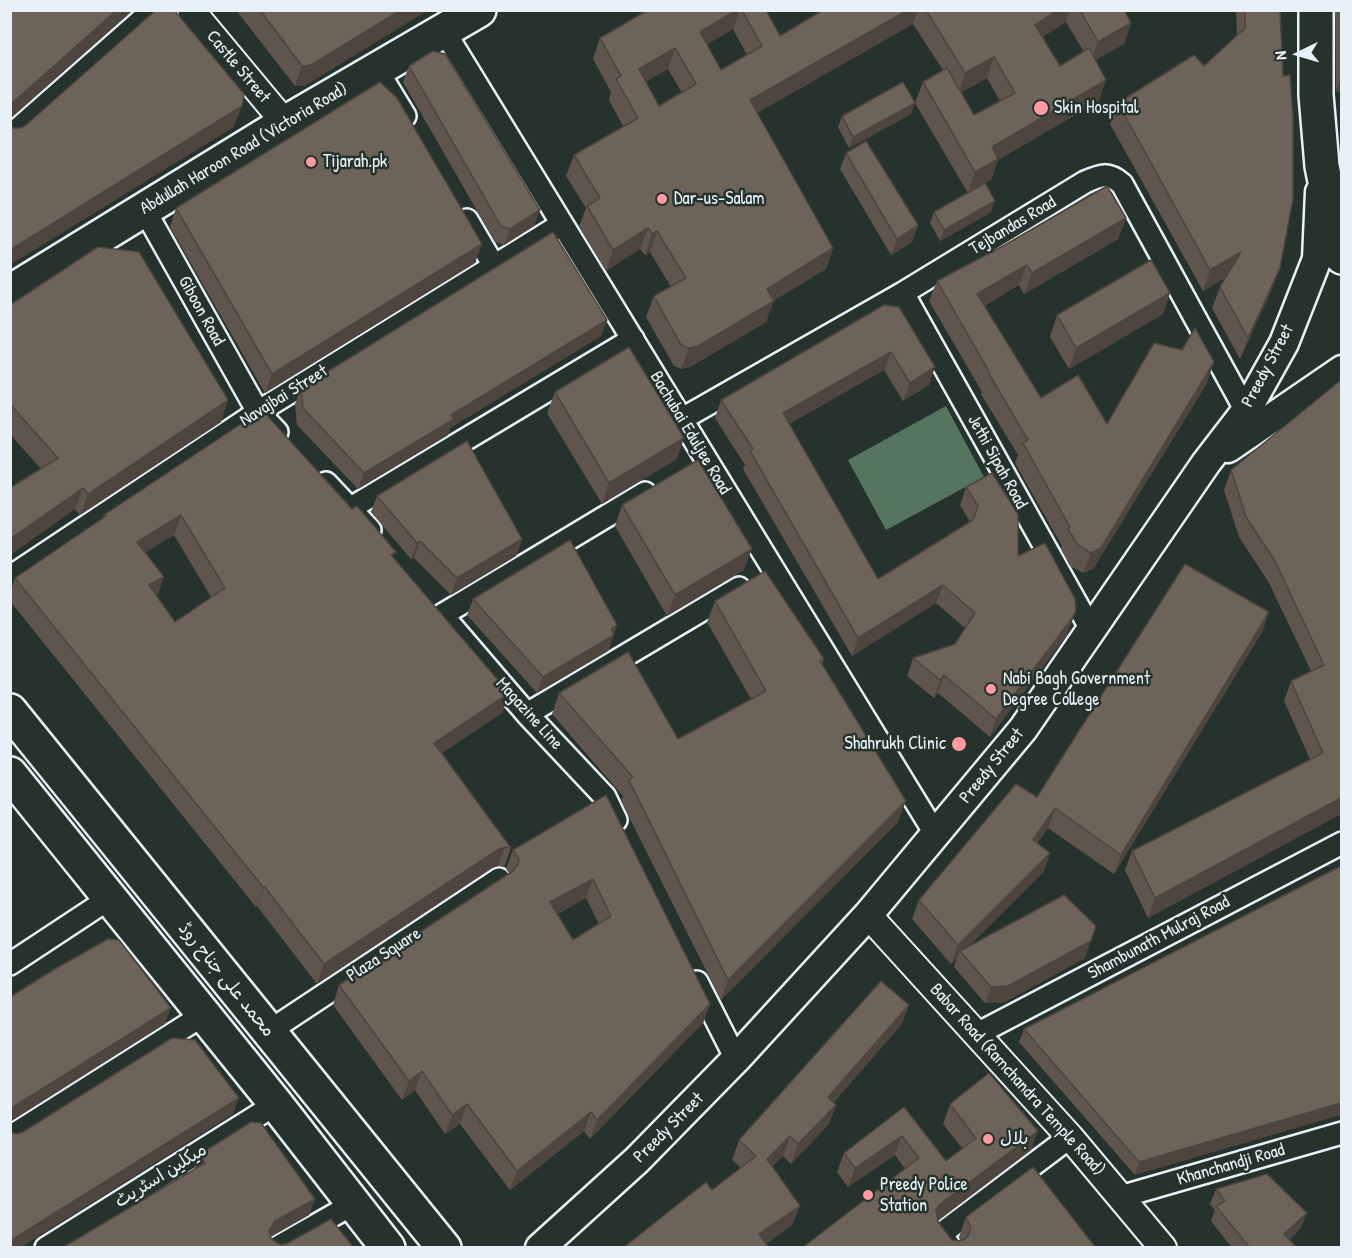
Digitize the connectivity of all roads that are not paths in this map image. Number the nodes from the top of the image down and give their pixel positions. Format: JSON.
{"nodes":[{"id":1,"x":153,"y":10,"type":"edge"},
{"id":2,"x":191,"y":10,"type":"edge"},
{"id":3,"x":479,"y":10,"type":"edge"},
{"id":4,"x":1316,"y":10,"type":"edge"},
{"id":5,"x":444,"y":31,"type":"junction"},
{"id":6,"x":377,"y":70,"type":"junction"},
{"id":7,"x":285,"y":123,"type":"junction"},
{"id":8,"x":412,"y":129,"type":"edge"},
{"id":9,"x":10,"y":136,"type":"edge"},
{"id":10,"x":1322,"y":166,"type":"junction"},
{"id":11,"x":459,"y":207,"type":"edge"},
{"id":12,"x":144,"y":209,"type":"junction"},
{"id":13,"x":562,"y":224,"type":"junction"},
{"id":14,"x":1341,"y":257,"type":"edge"},
{"id":15,"x":494,"y":266,"type":"junction"},
{"id":16,"x":10,"y":291,"type":"edge"},
{"id":17,"x":903,"y":293,"type":"junction"},
{"id":18,"x":633,"y":339,"type":"junction"},
{"id":19,"x":1341,"y":370,"type":"edge"},
{"id":20,"x":1246,"y":411,"type":"junction"},
{"id":21,"x":258,"y":412,"type":"junction"},
{"id":22,"x":682,"y":419,"type":"junction"},
{"id":23,"x":289,"y":444,"type":"edge"},
{"id":24,"x":705,"y":457,"type":"junction"},
{"id":25,"x":1206,"y":463,"type":"junction"},
{"id":26,"x":312,"y":468,"type":"edge"},
{"id":27,"x":685,"y":469,"type":"edge"},
{"id":28,"x":664,"y":481,"type":"edge"},
{"id":29,"x":351,"y":508,"type":"junction"},
{"id":30,"x":381,"y":543,"type":"edge"},
{"id":31,"x":773,"y":567,"type":"junction"},
{"id":32,"x":10,"y":577,"type":"edge"},
{"id":33,"x":427,"y":597,"type":"edge"},
{"id":34,"x":442,"y":615,"type":"junction"},
{"id":35,"x":1092,"y":631,"type":"junction"},
{"id":36,"x":10,"y":711,"type":"edge"},
{"id":37,"x":527,"y":714,"type":"junction"},
{"id":38,"x":10,"y":774,"type":"edge"},
{"id":39,"x":936,"y":835,"type":"junction"},
{"id":40,"x":626,"y":839,"type":"edge"},
{"id":41,"x":1341,"y":843,"type":"edge"},
{"id":42,"x":499,"y":879,"type":"edge"},
{"id":43,"x":110,"y":898,"type":"junction"},
{"id":44,"x":868,"y":915,"type":"junction"},
{"id":45,"x":10,"y":964,"type":"edge"},
{"id":46,"x":689,"y":965,"type":"edge"},
{"id":47,"x":203,"y":1016,"type":"junction"},
{"id":48,"x":268,"y":1032,"type":"junction"},
{"id":49,"x":977,"y":1034,"type":"junction"},
{"id":50,"x":736,"y":1059,"type":"junction"},
{"id":51,"x":276,"y":1104,"type":"junction"},
{"id":52,"x":1341,"y":1133,"type":"edge"},
{"id":53,"x":10,"y":1137,"type":"edge"},
{"id":54,"x":1070,"y":1137,"type":"junction"},
{"id":55,"x":1120,"y":1197,"type":"junction"},
{"id":56,"x":353,"y":1204,"type":"junction"},
{"id":57,"x":46,"y":1248,"type":"edge"},
{"id":58,"x":276,"y":1248,"type":"edge"},
{"id":59,"x":388,"y":1248,"type":"edge"},
{"id":60,"x":444,"y":1248,"type":"edge"},
{"id":61,"x":540,"y":1248,"type":"edge"},
{"id":62,"x":951,"y":1248,"type":"edge"},
{"id":63,"x":1163,"y":1248,"type":"edge"}],
"edges":[{"from":1,"to":9,"type":"street"},
{"from":2,"to":7,"type":"street","name":"Castle Street"},
{"from":3,"to":5,"type":"main road","name":"Abdullah Haroon Road (Victoria Road)"},
{"from":4,"to":10,"type":"main road"},
{"from":5,"to":6,"type":"main road","name":"Abdullah Haroon Road (Victoria Road)"},
{"from":5,"to":13,"type":"street","name":"Bachubai Eduljee Road"},
{"from":6,"to":7,"type":"main road","name":"Abdullah Haroon Road (Victoria Road)"},
{"from":6,"to":8,"type":"street"},
{"from":7,"to":12,"type":"main road","name":"Abdullah Haroon Road (Victoria Road)"},
{"from":10,"to":14,"type":"main road"},
{"from":10,"to":20,"type":"main road","name":"Preedy Street"},
{"from":11,"to":15,"type":"street"},
{"from":12,"to":16,"type":"main road","name":"Abdullah Haroon Road (Victoria Road)"},
{"from":12,"to":21,"type":"street","name":"Giboon Road"},
{"from":13,"to":15,"type":"street","name":"Navajbai Street"},
{"from":13,"to":18,"type":"street","name":"Bachubai Eduljee Road"},
{"from":15,"to":21,"type":"street","name":"Navajbai Street"},
{"from":17,"to":20,"type":"street","name":"Tejbandas Road"},
{"from":17,"to":22,"type":"street","name":"Tejbandas Road"},
{"from":17,"to":35,"type":"street","name":"Jethi Sipah Road"},
{"from":18,"to":22,"type":"street","name":"Bachubai Eduljee Road"},
{"from":18,"to":29,"type":"street"},
{"from":19,"to":25,"type":"main road"},
{"from":20,"to":25,"type":"main road","name":"Preedy Street"},
{"from":21,"to":23,"type":"street"},
{"from":21,"to":32,"type":"street","name":"Navajbai Street"},
{"from":22,"to":24,"type":"street","name":"Bachubai Eduljee Road"},
{"from":24,"to":27,"type":"street"},
{"from":24,"to":31,"type":"street","name":"Bachubai Eduljee Road"},
{"from":25,"to":35,"type":"main road","name":"Preedy Street"},
{"from":26,"to":29,"type":"street"},
{"from":28,"to":34,"type":"street"},
{"from":29,"to":30,"type":"street"},
{"from":31,"to":37,"type":"street"},
{"from":31,"to":39,"type":"street","name":"Bachubai Eduljee Road"},
{"from":33,"to":34,"type":"street","name":"Magazine Line"},
{"from":34,"to":37,"type":"street","name":"Magazine Line"},
{"from":35,"to":39,"type":"main road","name":"Preedy Street"},
{"from":36,"to":48,"type":"main road","name":"محمد علی جناح روڈ"},
{"from":37,"to":40,"type":"street","name":"Magazine Line"},
{"from":38,"to":43,"type":"main road"},
{"from":39,"to":44,"type":"main road","name":"Preedy Street"},
{"from":41,"to":49,"type":"street","name":"Shambunath Mulraj Road"},
{"from":42,"to":48,"type":"street","name":"Plaza Square"},
{"from":43,"to":45,"type":"street"},
{"from":43,"to":47,"type":"main road"},
{"from":44,"to":49,"type":"street","name":"Babar Road (Ramchandra Temple Road)"},
{"from":44,"to":50,"type":"main road","name":"Preedy Street"},
{"from":46,"to":50,"type":"street"},
{"from":47,"to":51,"type":"main road"},
{"from":47,"to":53,"type":"street"},
{"from":48,"to":60,"type":"main road","name":"محمد علی جناح روڈ"},
{"from":49,"to":54,"type":"street","name":"Babar Road (Ramchandra Temple Road)"},
{"from":50,"to":61,"type":"main road","name":"Preedy Street"},
{"from":51,"to":56,"type":"main road"},
{"from":51,"to":57,"type":"street","name":"میکلین اسٹریٹ"},
{"from":52,"to":55,"type":"street","name":"Khanchandji Road"},
{"from":54,"to":55,"type":"street","name":"Babar Road (Ramchandra Temple Road)"},
{"from":54,"to":62,"type":"street"},
{"from":55,"to":63,"type":"street","name":"Babar Road (Ramchandra Temple Road)"},
{"from":56,"to":58,"type":"street"},
{"from":56,"to":59,"type":"main road"}]}
